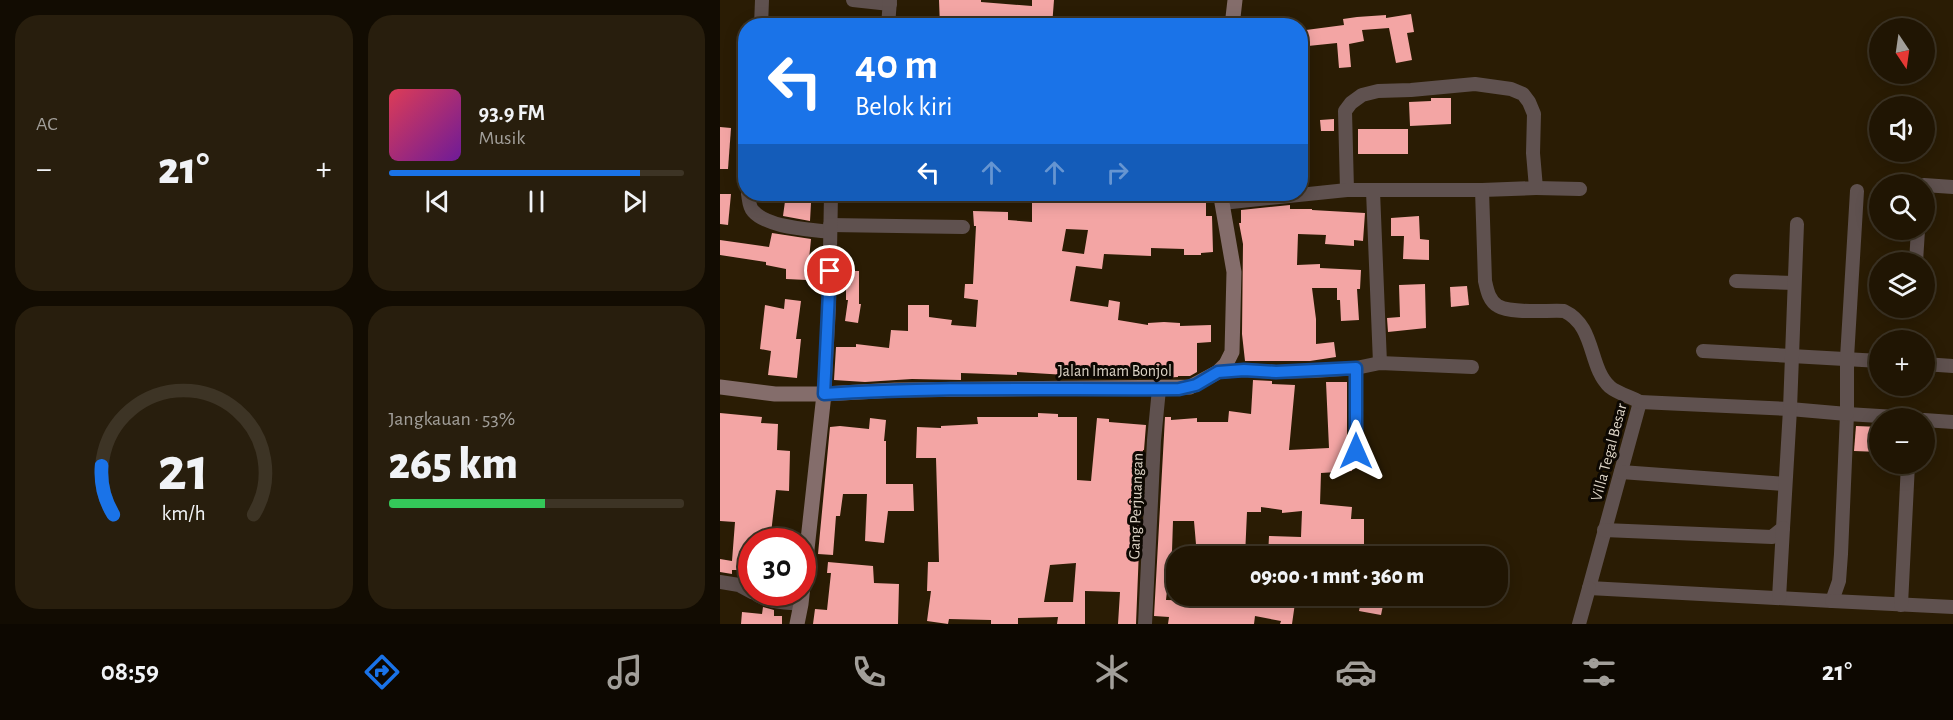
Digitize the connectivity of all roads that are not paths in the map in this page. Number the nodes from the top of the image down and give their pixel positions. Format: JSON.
{"nodes":[{"id":1,"x":762,"y":0,"type":"edge"},
{"id":2,"x":853,"y":0,"type":"edge"},
{"id":3,"x":1235,"y":0,"type":"edge"},
{"id":4,"x":890,"y":2,"type":"edge"},
{"id":5,"x":761,"y":18,"type":"edge"},
{"id":6,"x":889,"y":18,"type":"edge"},
{"id":7,"x":1233,"y":18,"type":"edge"},
{"id":8,"x":1935,"y":186,"type":"edge"},
{"id":9,"x":1953,"y":187,"type":"edge"},
{"id":10,"x":1536,"y":188,"type":"junction"},
{"id":11,"x":1580,"y":189,"type":"dead end"},
{"id":12,"x":1347,"y":190,"type":"junction"},
{"id":13,"x":1482,"y":190,"type":"junction"},
{"id":14,"x":1373,"y":191,"type":"junction"},
{"id":15,"x":1857,"y":191,"type":"dead end"},
{"id":16,"x":1308,"y":193,"type":"edge"},
{"id":17,"x":749,"y":201,"type":"edge"},
{"id":18,"x":831,"y":201,"type":"edge"},
{"id":19,"x":1223,"y":201,"type":"edge"},
{"id":20,"x":1797,"y":224,"type":"dead end"},
{"id":21,"x":963,"y":227,"type":"dead end"},
{"id":22,"x":830,"y":228,"type":"junction"},
{"id":23,"x":1736,"y":281,"type":"dead end"},
{"id":24,"x":1794,"y":283,"type":"junction"},
{"id":25,"x":1703,"y":351,"type":"dead end"},
{"id":26,"x":1792,"y":356,"type":"junction"},
{"id":27,"x":1847,"y":358,"type":"junction"},
{"id":28,"x":1869,"y":360,"type":"edge"},
{"id":29,"x":1380,"y":363,"type":"junction"},
{"id":30,"x":1935,"y":365,"type":"edge"},
{"id":31,"x":1953,"y":366,"type":"edge"},
{"id":32,"x":1472,"y":367,"type":"dead end"},
{"id":33,"x":1356,"y":368,"type":"junction"},
{"id":34,"x":1218,"y":372,"type":"junction"},
{"id":35,"x":720,"y":387,"type":"edge"},
{"id":36,"x":1159,"y":389,"type":"junction"},
{"id":37,"x":824,"y":394,"type":"junction"},
{"id":38,"x":1640,"y":402,"type":"junction"},
{"id":39,"x":1790,"y":409,"type":"junction"},
{"id":40,"x":1847,"y":414,"type":"junction"},
{"id":41,"x":1869,"y":415,"type":"edge"},
{"id":42,"x":1935,"y":421,"type":"edge"},
{"id":43,"x":1953,"y":422,"type":"edge"},
{"id":44,"x":1356,"y":451,"type":"dead end"},
{"id":45,"x":1621,"y":472,"type":"junction"},
{"id":46,"x":1908,"y":474,"type":"edge"},
{"id":47,"x":1785,"y":484,"type":"junction"},
{"id":48,"x":809,"y":528,"type":"edge"},
{"id":49,"x":1782,"y":528,"type":"junction"},
{"id":50,"x":1604,"y":530,"type":"junction"},
{"id":51,"x":720,"y":582,"type":"edge"},
{"id":52,"x":738,"y":585,"type":"edge"},
{"id":53,"x":1589,"y":588,"type":"junction"},
{"id":54,"x":1779,"y":598,"type":"junction"},
{"id":55,"x":1832,"y":601,"type":"junction"},
{"id":56,"x":1901,"y":605,"type":"junction"},
{"id":57,"x":801,"y":606,"type":"edge"},
{"id":58,"x":1953,"y":606,"type":"edge"},
{"id":59,"x":797,"y":624,"type":"edge"},
{"id":60,"x":1145,"y":624,"type":"edge"},
{"id":61,"x":1579,"y":624,"type":"edge"}],
"edges":[{"from":1,"to":5,"type":"street"},
{"from":2,"to":4,"type":"street"},
{"from":3,"to":7,"type":"street"},
{"from":4,"to":6,"type":"street"},
{"from":8,"to":9,"type":"street"},
{"from":10,"to":11,"type":"street"},
{"from":10,"to":12,"type":"street"},
{"from":10,"to":13,"type":"street"},
{"from":12,"to":14,"type":"street"},
{"from":12,"to":16,"type":"street"},
{"from":13,"to":14,"type":"street"},
{"from":13,"to":38,"type":"street","name":"Villa Tegal Besar"},
{"from":14,"to":29,"type":"street"},
{"from":15,"to":27,"type":"street"},
{"from":17,"to":22,"type":"street"},
{"from":18,"to":22,"type":"street"},
{"from":19,"to":34,"type":"street"},
{"from":20,"to":24,"type":"street"},
{"from":21,"to":22,"type":"street"},
{"from":22,"to":37,"type":"street"},
{"from":23,"to":24,"type":"street"},
{"from":24,"to":26,"type":"street"},
{"from":25,"to":26,"type":"street"},
{"from":26,"to":27,"type":"street"},
{"from":26,"to":39,"type":"street"},
{"from":27,"to":28,"type":"street"},
{"from":27,"to":40,"type":"street"},
{"from":29,"to":32,"type":"street"},
{"from":29,"to":33,"type":"street"},
{"from":30,"to":31,"type":"street"},
{"from":33,"to":34,"type":"street"},
{"from":33,"to":44,"type":"street"},
{"from":34,"to":36,"type":"street","name":"Jalan Imam Bonjol"},
{"from":35,"to":37,"type":"street","name":"Jalan Imam Bonjol"},
{"from":36,"to":37,"type":"street","name":"Jalan Imam Bonjol"},
{"from":36,"to":60,"type":"street","name":"Gang Perjuangan"},
{"from":37,"to":48,"type":"street"},
{"from":38,"to":39,"type":"street"},
{"from":38,"to":45,"type":"street","name":"Villa Tegal Besar"},
{"from":39,"to":40,"type":"street"},
{"from":39,"to":47,"type":"street"},
{"from":40,"to":41,"type":"street"},
{"from":40,"to":55,"type":"street"},
{"from":42,"to":43,"type":"street"},
{"from":45,"to":47,"type":"street"},
{"from":45,"to":50,"type":"street","name":"Villa Tegal Besar"},
{"from":46,"to":56,"type":"street"},
{"from":47,"to":49,"type":"street"},
{"from":49,"to":50,"type":"street"},
{"from":49,"to":54,"type":"street"},
{"from":50,"to":53,"type":"street","name":"Villa Tegal Besar"},
{"from":51,"to":52,"type":"street"},
{"from":53,"to":54,"type":"street"},
{"from":53,"to":61,"type":"street","name":"Villa Tegal Besar"},
{"from":54,"to":55,"type":"street"},
{"from":55,"to":56,"type":"street"},
{"from":56,"to":58,"type":"street"},
{"from":57,"to":59,"type":"street"}]}
